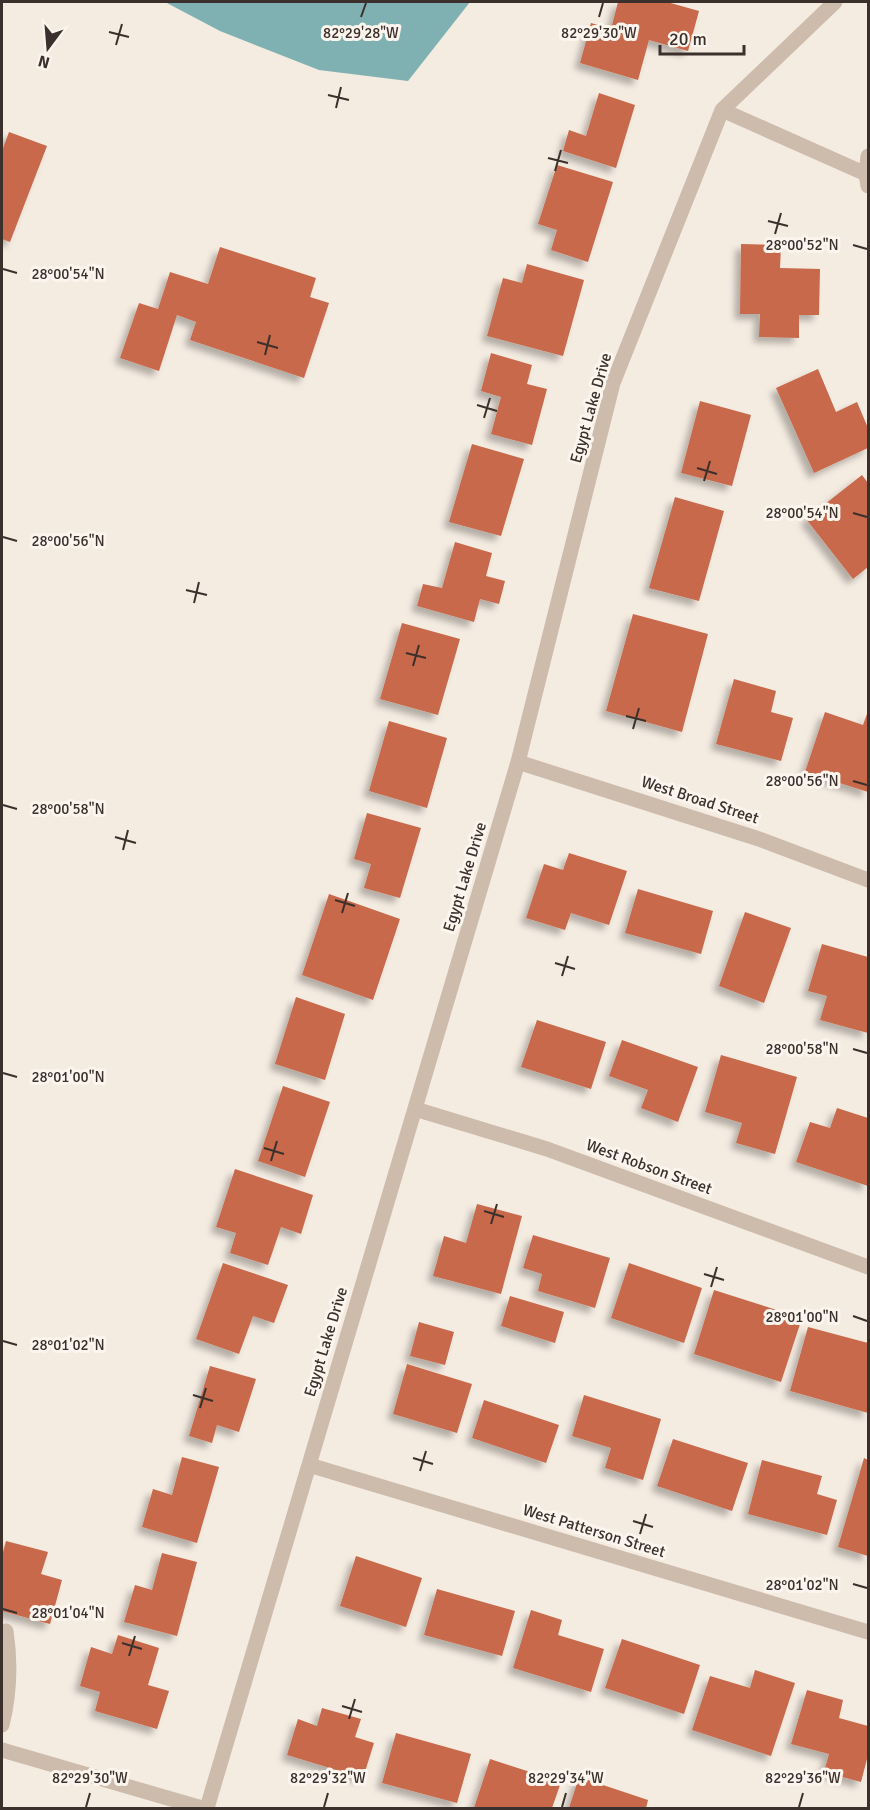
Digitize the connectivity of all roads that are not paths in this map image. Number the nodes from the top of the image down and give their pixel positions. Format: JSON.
{"nodes":[{"id":1,"x":836,"y":2,"type":"edge"},
{"id":2,"x":722,"y":110,"type":"junction"},
{"id":3,"x":868,"y":156,"type":"edge"},
{"id":4,"x":867,"y":180,"type":"edge"},
{"id":5,"x":518,"y":762,"type":"junction"},
{"id":6,"x":868,"y":880,"type":"edge"},
{"id":7,"x":415,"y":1109,"type":"junction"},
{"id":8,"x":868,"y":1267,"type":"edge"},
{"id":9,"x":309,"y":1465,"type":"junction"},
{"id":10,"x":6,"y":1631,"type":"dead end"},
{"id":11,"x":868,"y":1632,"type":"edge"},
{"id":12,"x":2,"y":1725,"type":"edge"},
{"id":13,"x":2,"y":1750,"type":"edge"},
{"id":14,"x":202,"y":1809,"type":"edge"},
{"id":15,"x":207,"y":1809,"type":"edge"}],
"edges":[{"from":1,"to":2,"type":"street","name":"Egypt Lake Drive"},
{"from":2,"to":4,"type":"street"},
{"from":2,"to":5,"type":"street","name":"Egypt Lake Drive"},
{"from":3,"to":4,"type":"street"},
{"from":5,"to":6,"type":"street","name":"West Broad Street"},
{"from":5,"to":7,"type":"street","name":"Egypt Lake Drive"},
{"from":7,"to":8,"type":"street","name":"West Robson Street"},
{"from":7,"to":9,"type":"street","name":"Egypt Lake Drive"},
{"from":9,"to":11,"type":"street","name":"West Patterson Street"},
{"from":9,"to":15,"type":"street","name":"Egypt Lake Drive"},
{"from":10,"to":12,"type":"street"},
{"from":13,"to":14,"type":"street"}]}
